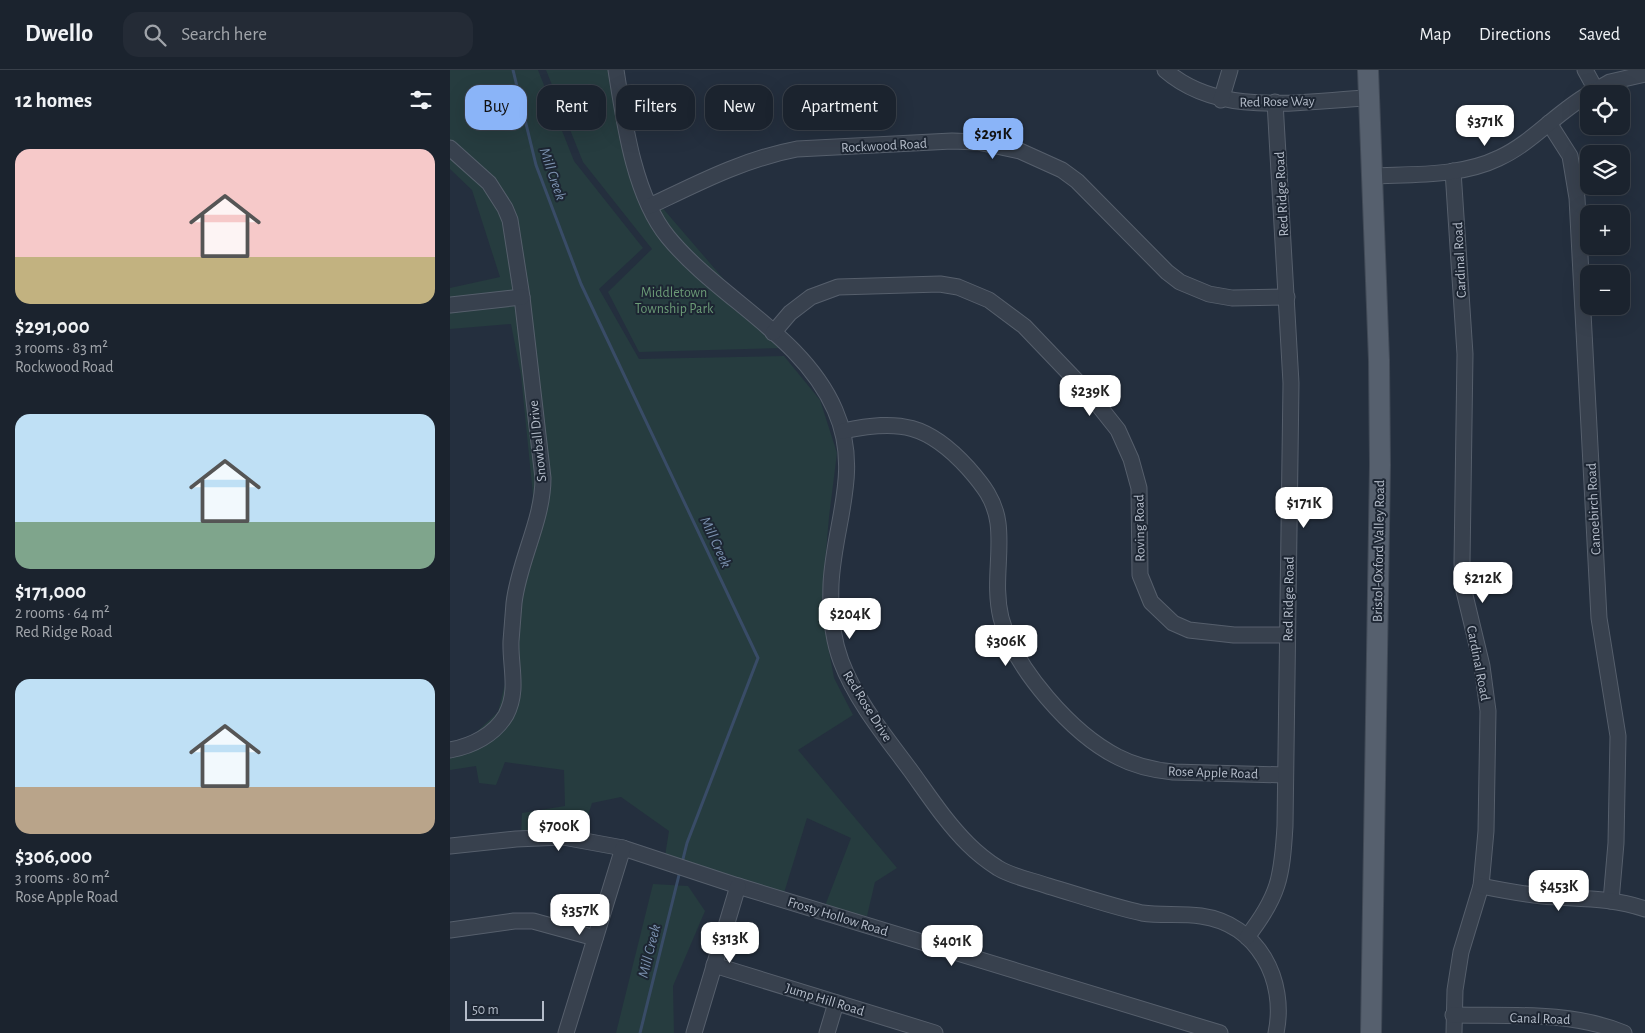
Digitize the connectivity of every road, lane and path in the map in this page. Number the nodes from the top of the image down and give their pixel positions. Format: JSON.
{"nodes":[{"id":1,"x":616,"y":70,"type":"edge"},
{"id":2,"x":1165,"y":70,"type":"edge"},
{"id":3,"x":1230,"y":70,"type":"edge"},
{"id":4,"x":1368,"y":70,"type":"edge"},
{"id":5,"x":1585,"y":70,"type":"edge"},
{"id":6,"x":1645,"y":74,"type":"edge"},
{"id":7,"x":1589,"y":85,"type":"edge"},
{"id":8,"x":1605,"y":85,"type":"edge"},
{"id":9,"x":1368,"y":98,"type":"junction"},
{"id":10,"x":1221,"y":100,"type":"junction"},
{"id":11,"x":1580,"y":101,"type":"edge"},
{"id":12,"x":1275,"y":102,"type":"junction"},
{"id":13,"x":1549,"y":123,"type":"junction"},
{"id":14,"x":452,"y":151,"type":"edge"},
{"id":15,"x":1453,"y":171,"type":"junction"},
{"id":16,"x":1371,"y":176,"type":"junction"},
{"id":17,"x":650,"y":206,"type":"junction"},
{"id":18,"x":522,"y":297,"type":"junction"},
{"id":19,"x":1287,"y":297,"type":"junction"},
{"id":20,"x":450,"y":305,"type":"edge"},
{"id":21,"x":773,"y":333,"type":"junction"},
{"id":22,"x":843,"y":431,"type":"junction"},
{"id":23,"x":1287,"y":634,"type":"junction"},
{"id":24,"x":450,"y":750,"type":"edge"},
{"id":25,"x":1285,"y":775,"type":"junction"},
{"id":26,"x":450,"y":846,"type":"edge"},
{"id":27,"x":623,"y":848,"type":"junction"},
{"id":28,"x":738,"y":886,"type":"junction"},
{"id":29,"x":1481,"y":886,"type":"junction"},
{"id":30,"x":1611,"y":901,"type":"junction"},
{"id":31,"x":1645,"y":909,"type":"edge"},
{"id":32,"x":450,"y":930,"type":"edge"},
{"id":33,"x":1247,"y":937,"type":"junction"},
{"id":34,"x":595,"y":938,"type":"junction"},
{"id":35,"x":714,"y":965,"type":"junction"},
{"id":36,"x":836,"y":1003,"type":"junction"},
{"id":37,"x":1453,"y":1015,"type":"junction"},
{"id":38,"x":1198,"y":1030,"type":"edge"},
{"id":39,"x":566,"y":1033,"type":"edge"},
{"id":40,"x":694,"y":1033,"type":"edge"},
{"id":41,"x":827,"y":1033,"type":"edge"},
{"id":42,"x":935,"y":1033,"type":"edge"},
{"id":43,"x":1220,"y":1033,"type":"edge"},
{"id":44,"x":1276,"y":1033,"type":"edge"},
{"id":45,"x":1371,"y":1033,"type":"edge"},
{"id":46,"x":1454,"y":1033,"type":"edge"},
{"id":47,"x":1624,"y":1033,"type":"edge"}],
"edges":[{"from":1,"to":17,"type":"street","name":"Red Rose Drive"},
{"from":2,"to":10,"type":"street","name":"Red Rose Way"},
{"from":3,"to":10,"type":"street"},
{"from":4,"to":9,"type":"main road","name":"Bristol-Oxford Valley Road"},
{"from":5,"to":7,"type":"street"},
{"from":6,"to":8,"type":"street"},
{"from":9,"to":12,"type":"street","name":"Red Rose Way"},
{"from":9,"to":16,"type":"main road","name":"Bristol-Oxford Valley Road"},
{"from":10,"to":12,"type":"street","name":"Red Rose Way"},
{"from":11,"to":13,"type":"street"},
{"from":12,"to":19,"type":"street","name":"Red Ridge Road"},
{"from":13,"to":15,"type":"street"},
{"from":13,"to":30,"type":"street","name":"Canoebirch Road"},
{"from":14,"to":18,"type":"street","name":"Snowball Drive"},
{"from":15,"to":16,"type":"street"},
{"from":15,"to":29,"type":"street","name":"Cardinal Road"},
{"from":16,"to":45,"type":"main road","name":"Bristol-Oxford Valley Road"},
{"from":17,"to":19,"type":"street","name":"Rockwood Road"},
{"from":17,"to":21,"type":"street","name":"Red Rose Drive"},
{"from":18,"to":20,"type":"street"},
{"from":18,"to":24,"type":"street","name":"Snowball Drive"},
{"from":19,"to":23,"type":"street","name":"Red Ridge Road"},
{"from":21,"to":22,"type":"street","name":"Red Rose Drive"},
{"from":21,"to":23,"type":"street","name":"Roving Road"},
{"from":22,"to":25,"type":"street","name":"Rose Apple Road"},
{"from":22,"to":33,"type":"street","name":"Red Rose Drive"},
{"from":23,"to":25,"type":"street","name":"Red Ridge Road"},
{"from":25,"to":33,"type":"street","name":"Red Ridge Road"},
{"from":26,"to":27,"type":"street","name":"Frosty Hollow Road"},
{"from":27,"to":28,"type":"street","name":"Frosty Hollow Road"},
{"from":27,"to":34,"type":"street"},
{"from":28,"to":35,"type":"street"},
{"from":28,"to":38,"type":"street","name":"Frosty Hollow Road"},
{"from":29,"to":30,"type":"street"},
{"from":29,"to":37,"type":"street","name":"Cardinal Road"},
{"from":30,"to":31,"type":"street"},
{"from":32,"to":34,"type":"street"},
{"from":33,"to":44,"type":"street","name":"Red Rose Drive"},
{"from":34,"to":39,"type":"street"},
{"from":35,"to":36,"type":"street","name":"Jump Hill Road"},
{"from":35,"to":40,"type":"street"},
{"from":36,"to":41,"type":"street"},
{"from":36,"to":42,"type":"street","name":"Jump Hill Road"},
{"from":37,"to":46,"type":"street","name":"Cardinal Road"},
{"from":37,"to":47,"type":"street","name":"Canal Road"},
{"from":38,"to":43,"type":"street","name":"Frosty Hollow Road"}]}
